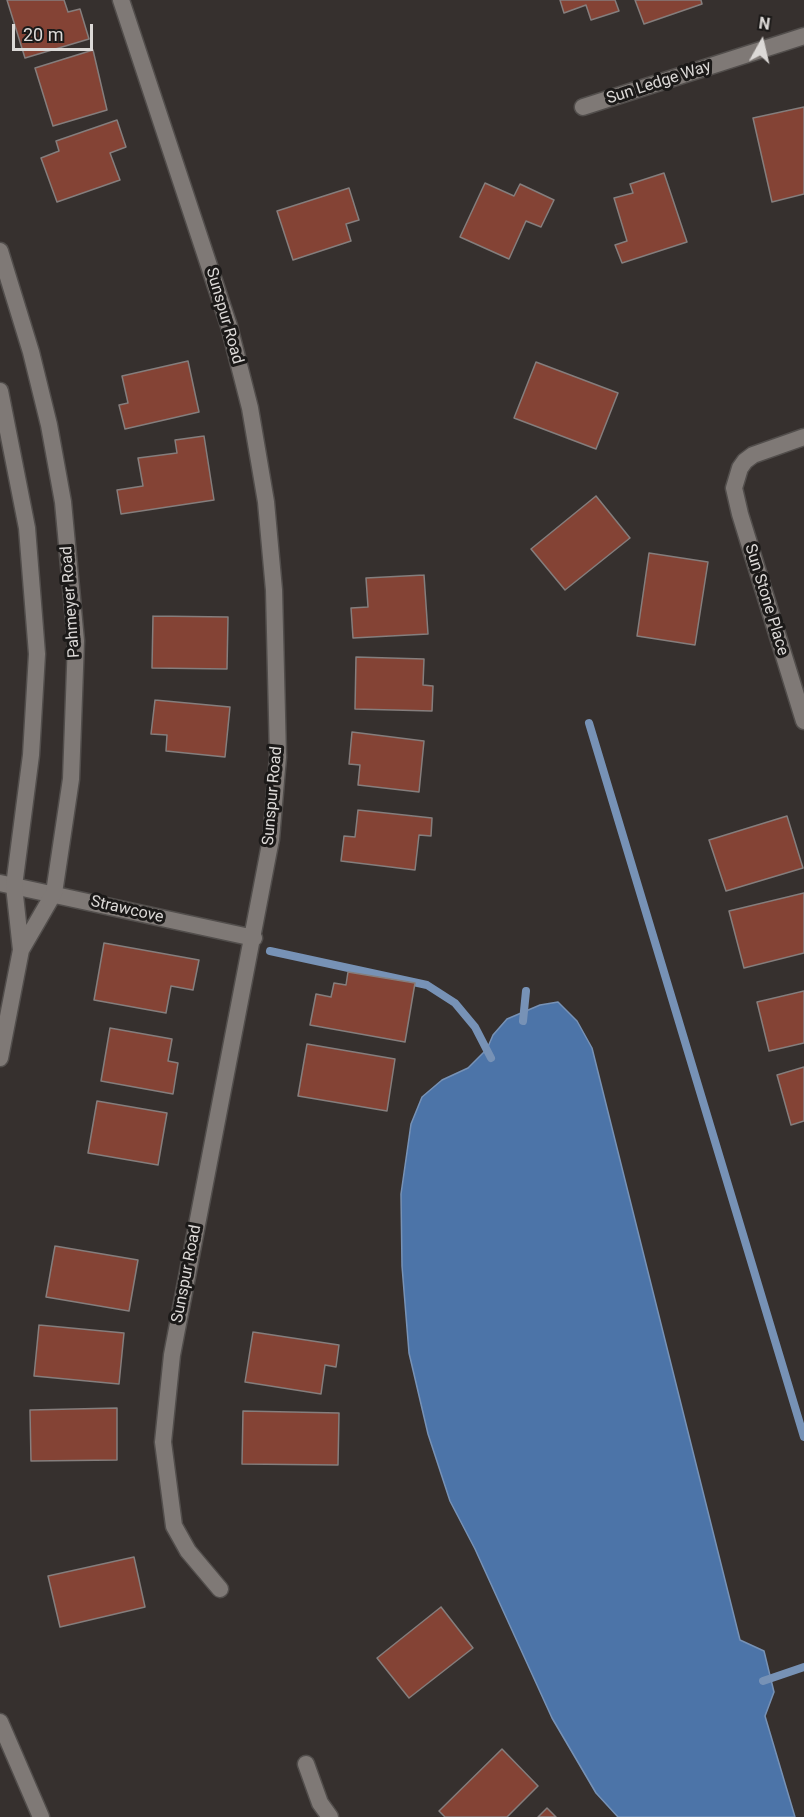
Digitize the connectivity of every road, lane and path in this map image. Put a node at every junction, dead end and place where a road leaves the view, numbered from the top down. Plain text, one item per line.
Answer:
1 (122, 0) edge
2 (804, 36) edge
3 (583, 107) dead end
4 (0, 253) edge
5 (0, 391) edge
6 (804, 438) edge
7 (804, 721) edge
8 (7, 884) edge
9 (54, 893) junction
10 (254, 938) junction
11 (21, 950) junction
12 (0, 1058) edge
13 (220, 1589) dead end
14 (0, 1722) edge
15 (306, 1764) dead end
16 (37, 1816) edge
17 (330, 1817) edge

1 - 10 street, Sunspur Road
2 - 3 street, Sun Ledge Way
4 - 9 street, Pahmeyer Road
5 - 8 street, Pahmeyer Road
6 - 7 street, Sun Stone Place
8 - 9 street, Strawcove
8 - 11 street, Pahmeyer Road
9 - 10 street, Strawcove
9 - 11 street, Pahmeyer Road
10 - 13 street, Sunspur Road
11 - 12 street, Pahmeyer Road
14 - 16 street
15 - 17 street

